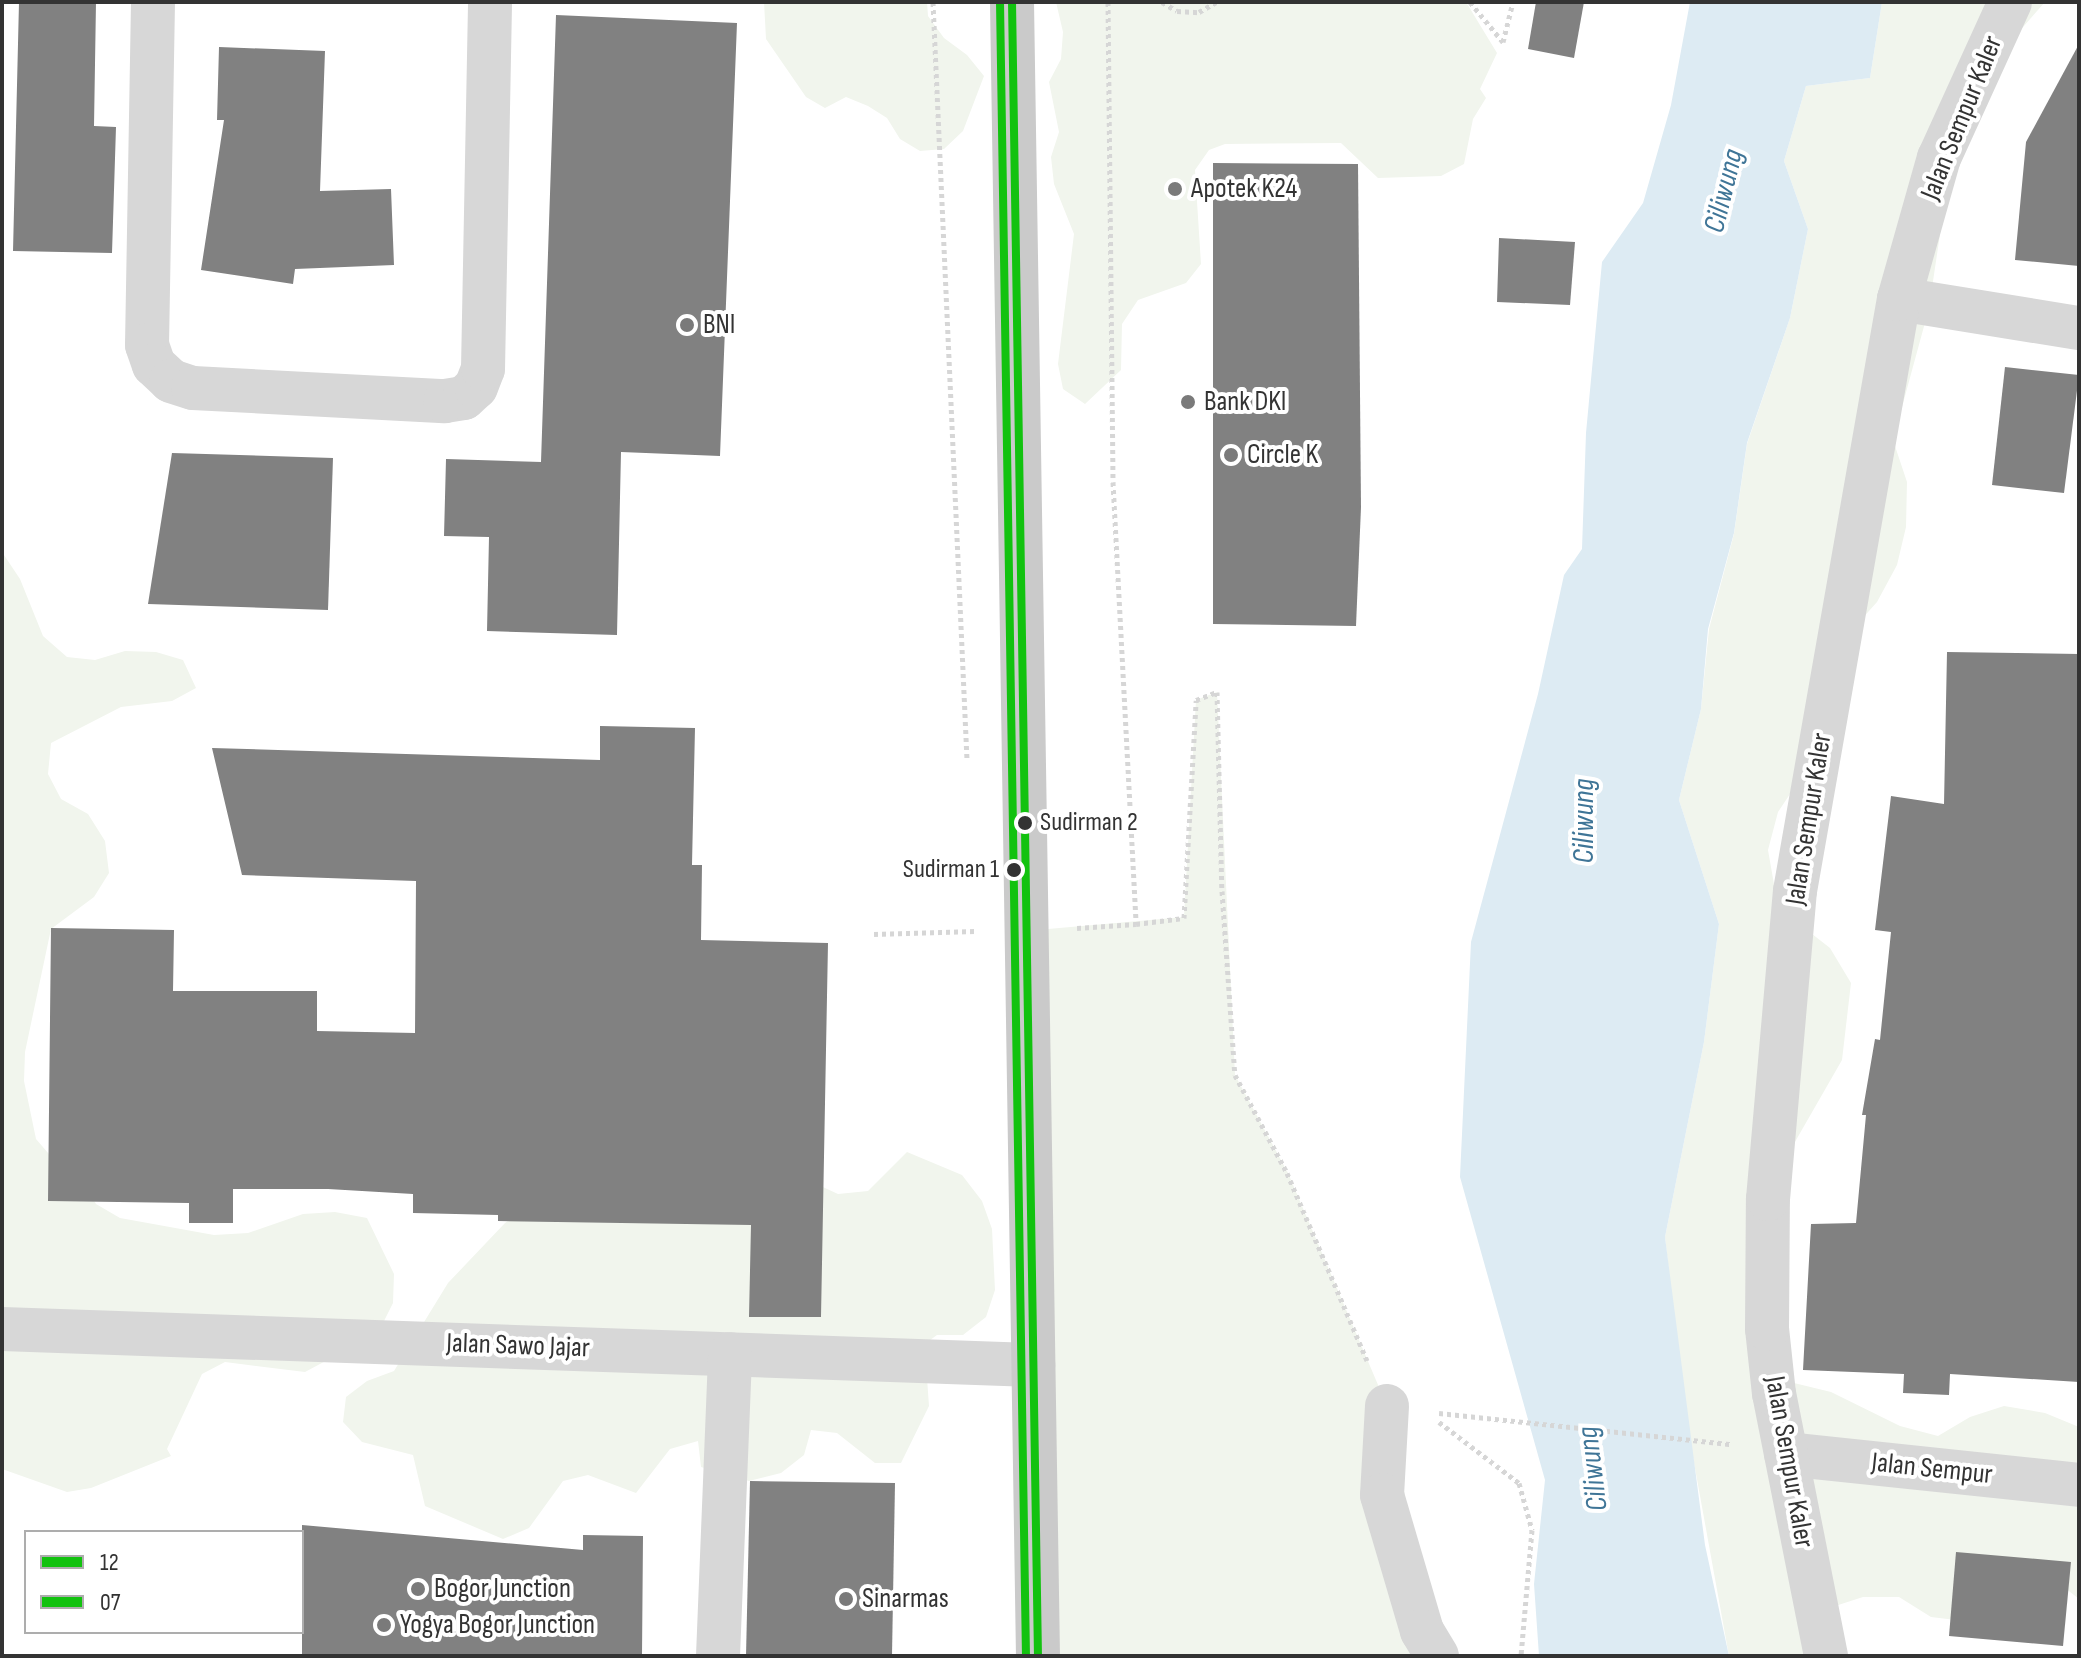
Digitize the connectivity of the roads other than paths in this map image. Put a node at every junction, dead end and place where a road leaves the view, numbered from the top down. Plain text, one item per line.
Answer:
1 (153, 2) edge
2 (490, 2) edge
3 (1012, 2) edge
4 (2010, 2) edge
5 (1899, 299) junction
6 (2079, 328) edge
7 (2, 1329) edge
8 (730, 1354) junction
9 (1033, 1365) junction
10 (1406, 1409) road end
11 (1766, 1450) junction
12 (2079, 1485) edge
13 (718, 1656) edge
14 (1038, 1656) edge
15 (1437, 1656) edge
16 (1826, 1656) edge

1 - 2 street
3 - 9 main road
4 - 5 street, Jalan Sempur Kaler
5 - 6 street
5 - 11 street, Jalan Sempur Kaler
7 - 8 street, Jalan Sawo Jajar
8 - 9 street, Jalan Sawo Jajar
8 - 13 street
9 - 14 main road
10 - 15 street
11 - 12 street, Jalan Sempur
11 - 16 street, Jalan Sempur Kaler

